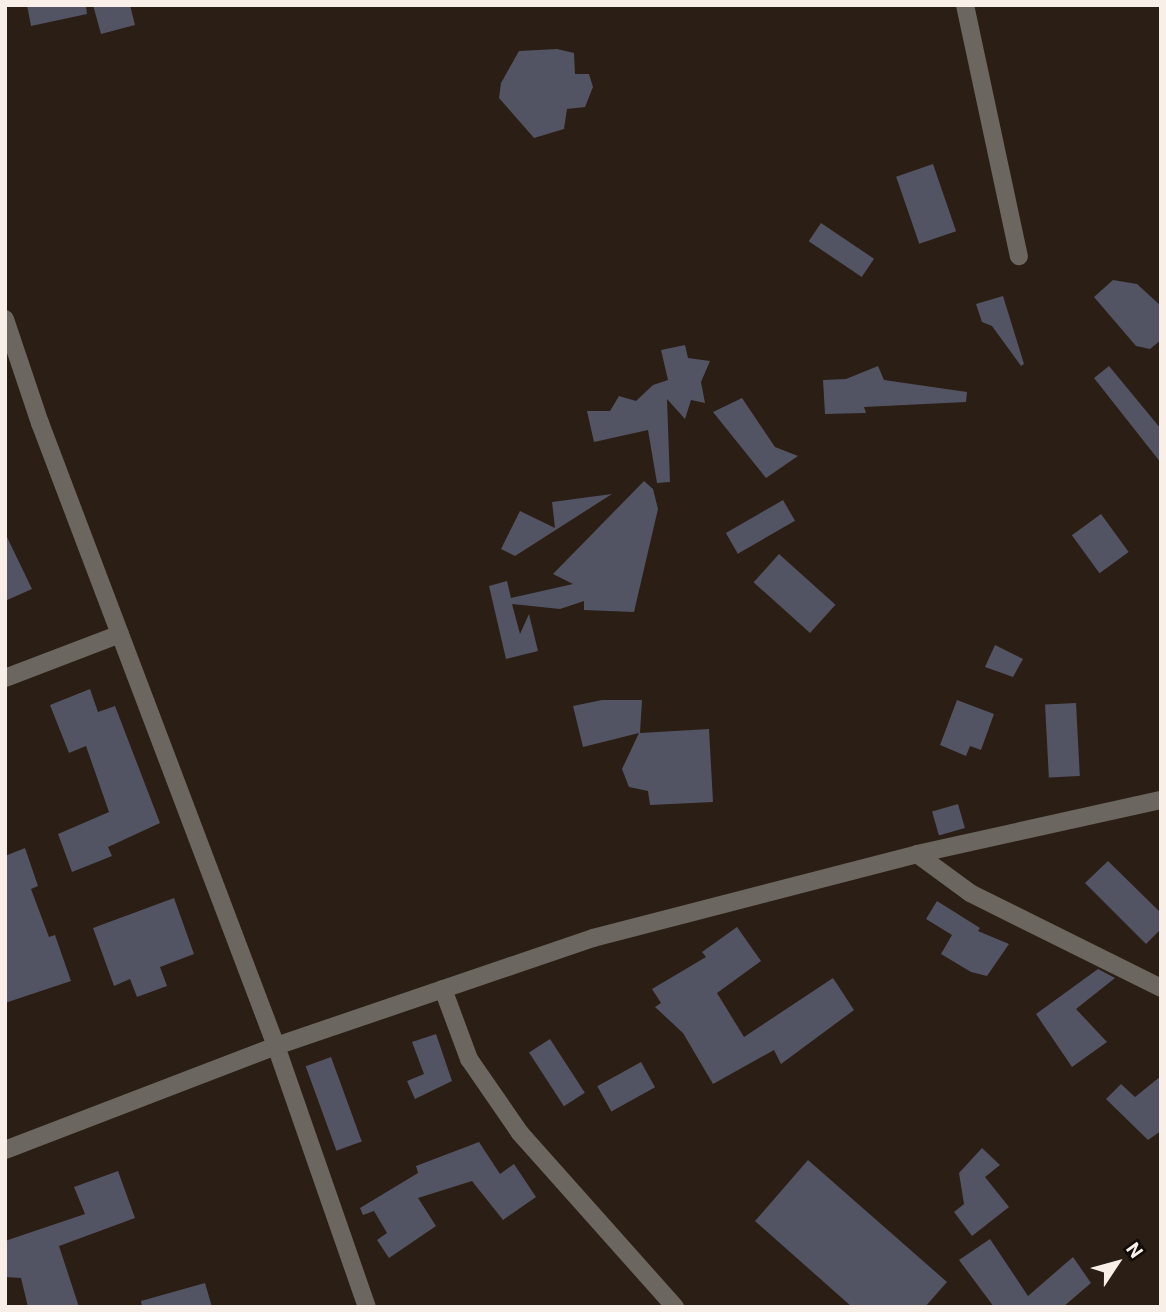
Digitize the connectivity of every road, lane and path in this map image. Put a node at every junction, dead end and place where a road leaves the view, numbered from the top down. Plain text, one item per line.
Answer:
1 (965, 5) edge
2 (1020, 256) dead end
3 (5, 319) edge
4 (120, 634) junction
5 (5, 678) edge
6 (1161, 800) edge
7 (917, 854) junction
8 (1161, 988) edge
9 (443, 989) junction
10 (276, 1045) junction
11 (5, 1150) edge
12 (367, 1307) edge
13 (675, 1307) edge

1 - 2 street
3 - 4 street
4 - 5 street
4 - 10 street
6 - 7 street
7 - 8 street
7 - 9 street
9 - 10 street
9 - 13 street
10 - 11 street
10 - 12 street

